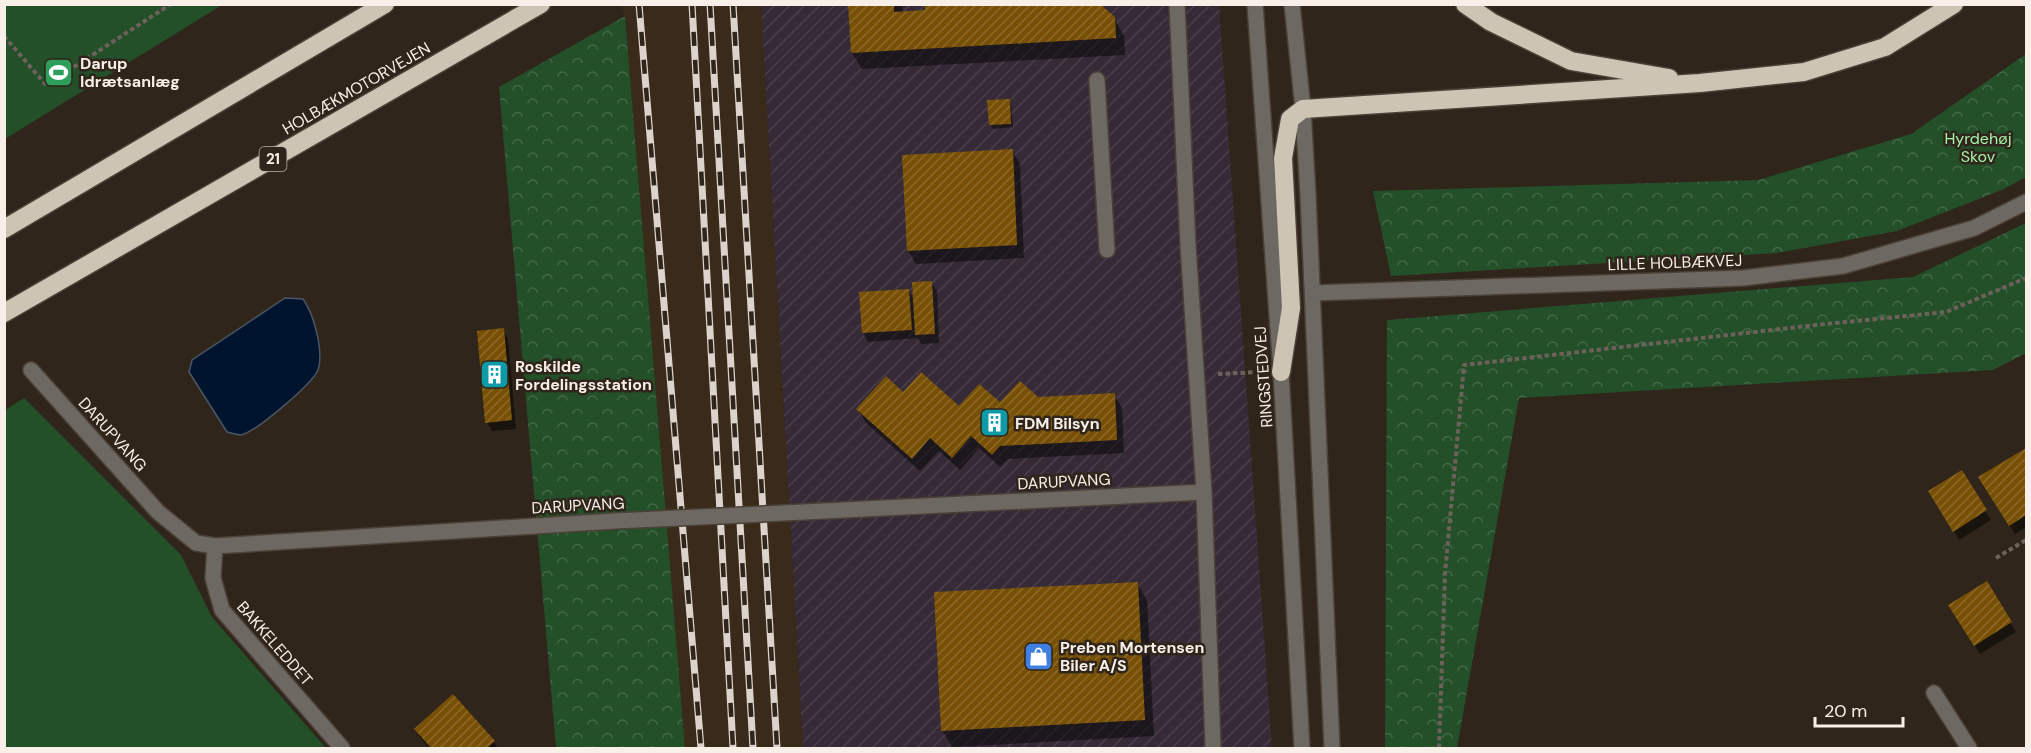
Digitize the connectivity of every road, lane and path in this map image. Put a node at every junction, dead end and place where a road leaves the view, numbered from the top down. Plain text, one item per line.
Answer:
1 (171, 4) edge
2 (385, 4) edge
3 (541, 4) edge
4 (1177, 4) edge
5 (1256, 4) edge
6 (1292, 4) edge
7 (1465, 4) edge
8 (1954, 4) edge
9 (4, 36) edge
10 (1097, 80) dead end
11 (1700, 83) junction
12 (1303, 109) junction
13 (2026, 202) edge
14 (4, 229) edge
15 (1107, 250) dead end
16 (2026, 278) edge
17 (1313, 293) junction
18 (4, 313) edge
19 (31, 369) dead end
20 (1281, 372) junction
21 (1204, 492) junction
22 (2026, 540) edge
23 (215, 546) junction
24 (1996, 558) dead end
25 (1934, 693) dead end
26 (342, 748) edge
27 (1213, 748) edge
28 (1302, 748) edge
29 (1332, 748) edge
30 (1439, 748) edge
31 (1969, 748) edge

1 - 9 path
2 - 14 highway
3 - 18 highway, HOLBÆKMOTORVEJEN / 21
4 - 21 street
5 - 20 street, RINGSTEDVEJ
6 - 12 street
7 - 11 highway
8 - 11 highway
10 - 15 street
11 - 12 highway
12 - 17 street
12 - 20 highway
13 - 17 street, LILLE HOLBÆKVEJ
16 - 30 path
17 - 29 street
19 - 23 street, DARUPVANG
20 - 28 street, RINGSTEDVEJ
21 - 23 street, DARUPVANG, bridge
21 - 27 street
22 - 24 path
23 - 26 street, BAKKELEDDET
25 - 31 street

